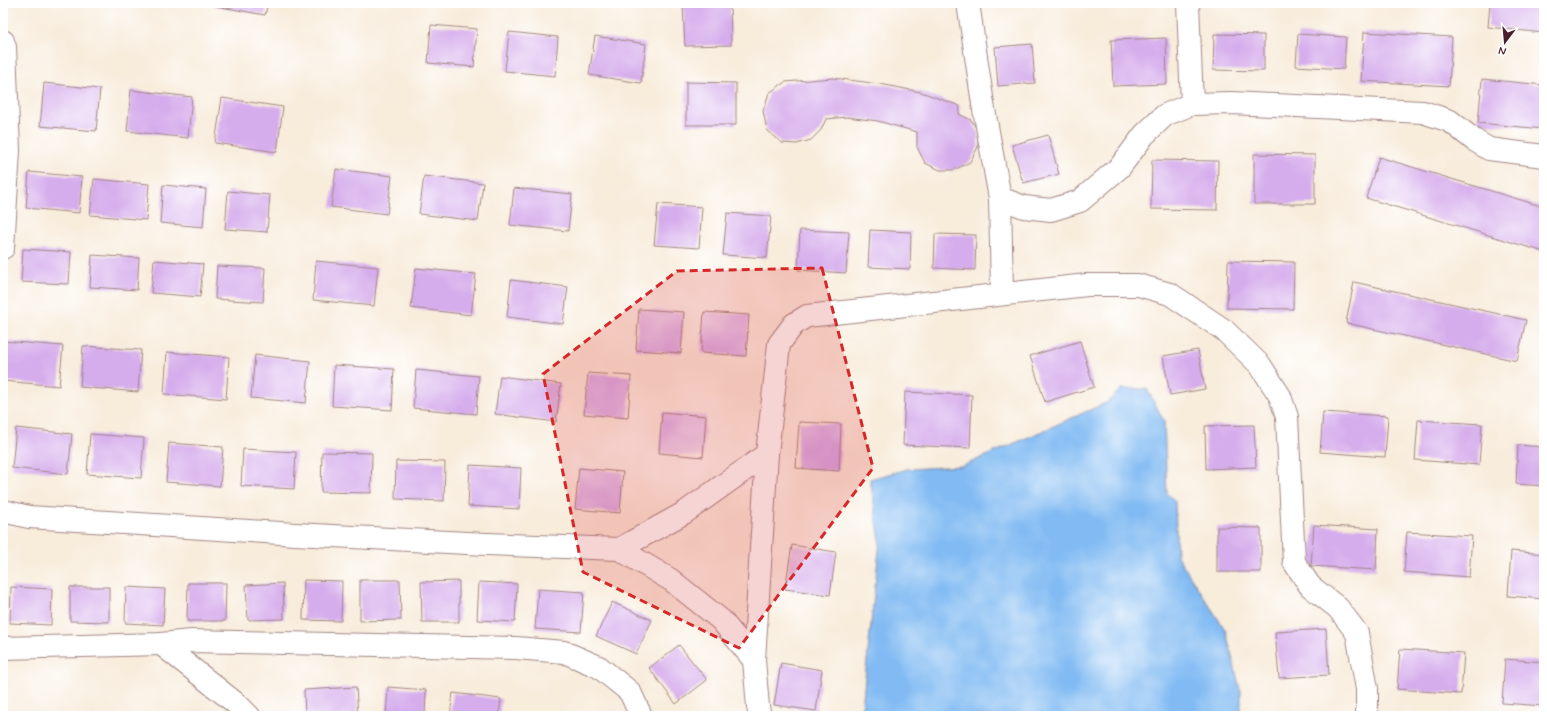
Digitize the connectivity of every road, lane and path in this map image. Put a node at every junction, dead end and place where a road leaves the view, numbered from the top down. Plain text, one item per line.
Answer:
1 (968, 3) edge
2 (1188, 3) edge
3 (4, 44) edge
4 (1192, 104) junction
5 (1544, 156) edge
6 (1000, 198) junction
7 (3, 248) edge
8 (1002, 293) junction
9 (766, 454) junction
10 (3, 512) edge
11 (619, 549) junction
12 (161, 644) junction
13 (3, 648) edge
14 (754, 660) junction
15 (249, 716) edge
16 (641, 716) edge
17 (760, 716) edge
18 (1367, 716) edge

1 - 6 lane
2 - 4 lane
3 - 7 lane
4 - 5 lane
4 - 6 lane
6 - 8 lane
8 - 9 lane
8 - 18 lane
9 - 11 lane
9 - 14 lane
10 - 11 lane
11 - 14 lane
12 - 13 lane
12 - 15 lane
12 - 16 lane
14 - 17 lane

